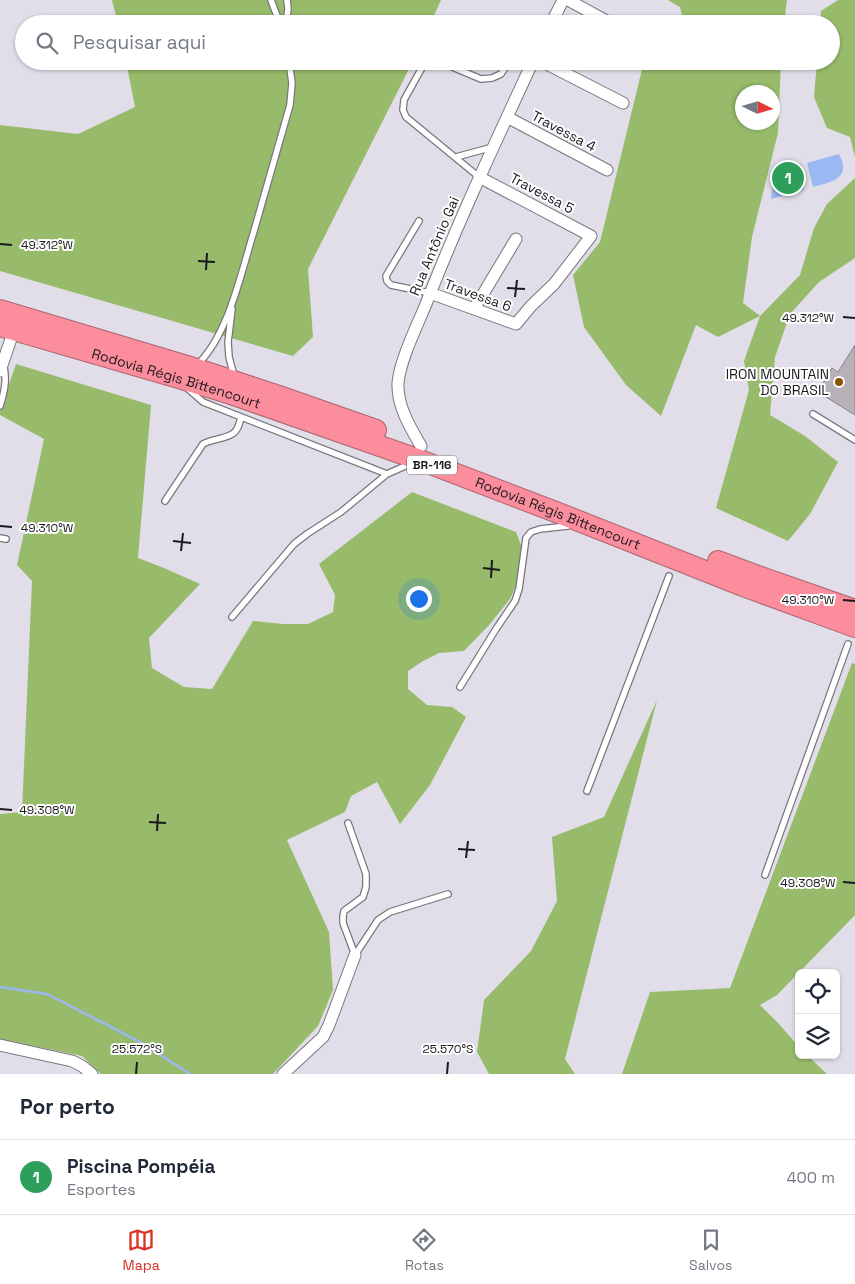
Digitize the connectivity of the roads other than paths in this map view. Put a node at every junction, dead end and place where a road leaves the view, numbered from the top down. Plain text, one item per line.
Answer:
1 (271, 0) edge
2 (287, 0) edge
3 (563, 0) edge
4 (568, 0) edge
5 (277, 15) edge
6 (287, 15) edge
7 (556, 15) edge
8 (596, 15) edge
9 (290, 70) edge
10 (421, 70) edge
11 (460, 70) edge
12 (503, 70) edge
13 (529, 70) edge
14 (559, 70) edge
15 (623, 103) dead end
16 (507, 117) junction
17 (493, 147) junction
18 (456, 157) junction
19 (607, 170) dead end
20 (479, 177) junction
21 (419, 221) dead end
22 (516, 239) dead end
23 (430, 293) junction
24 (233, 302) junction
25 (474, 309) junction
26 (0, 310) edge
27 (516, 324) joint
28 (7, 328) edge
29 (1, 367) edge
30 (194, 368) junction
31 (175, 377) junction
32 (236, 381) junction
33 (0, 406) edge
34 (814, 414) dead end
35 (241, 417) junction
36 (855, 440) edge
37 (420, 453) junction
38 (386, 474) junction
39 (165, 501) dead end
40 (568, 526) dead end
41 (669, 576) dead end
42 (855, 610) edge
43 (232, 617) dead end
44 (852, 636) edge
45 (460, 687) dead end
46 (587, 791) dead end
47 (348, 823) dead end
48 (765, 875) dead end
49 (448, 894) dead end
50 (355, 955) junction
51 (0, 1045) edge
52 (92, 1074) edge
53 (283, 1074) edge

1 - 5 lane
2 - 6 lane
3 - 7 street
4 - 8 street
9 - 24 lane
10 - 18 lane
11 - 12 lane
13 - 16 street, Rua Antônio Gai
14 - 15 street
16 - 17 street, Rua Antônio Gai
16 - 19 street, Travessa 4
17 - 18 lane
17 - 20 street, Rua Antônio Gai
18 - 20 lane
20 - 23 street, Rua Antônio Gai
20 - 27 street, Travessa 5
21 - 23 lane
22 - 25 street
23 - 25 street, Travessa 6
23 - 37 street, Rua Antônio Gai
24 - 30 lane
24 - 32 lane
25 - 27 street, Travessa 6
26 - 30 highway, Rodovia Régis Bittencourt / BR-116
28 - 29 street
28 - 31 highway, Rodovia Régis Bittencourt / BR-116
29 - 33 lane
30 - 32 highway, Rodovia Régis Bittencourt / BR-116
31 - 35 lane
31 - 37 highway, Rodovia Régis Bittencourt / BR-116
32 - 37 highway, Rodovia Régis Bittencourt / BR-116
34 - 36 lane
35 - 38 lane
35 - 39 lane
37 - 38 lane
37 - 42 highway, Rodovia Régis Bittencourt / BR-116
37 - 44 highway, Rodovia Régis Bittencourt / BR-116
38 - 43 lane
40 - 45 lane
41 - 46 lane
44 - 48 lane
47 - 50 lane
49 - 50 lane
50 - 53 street
51 - 52 street

